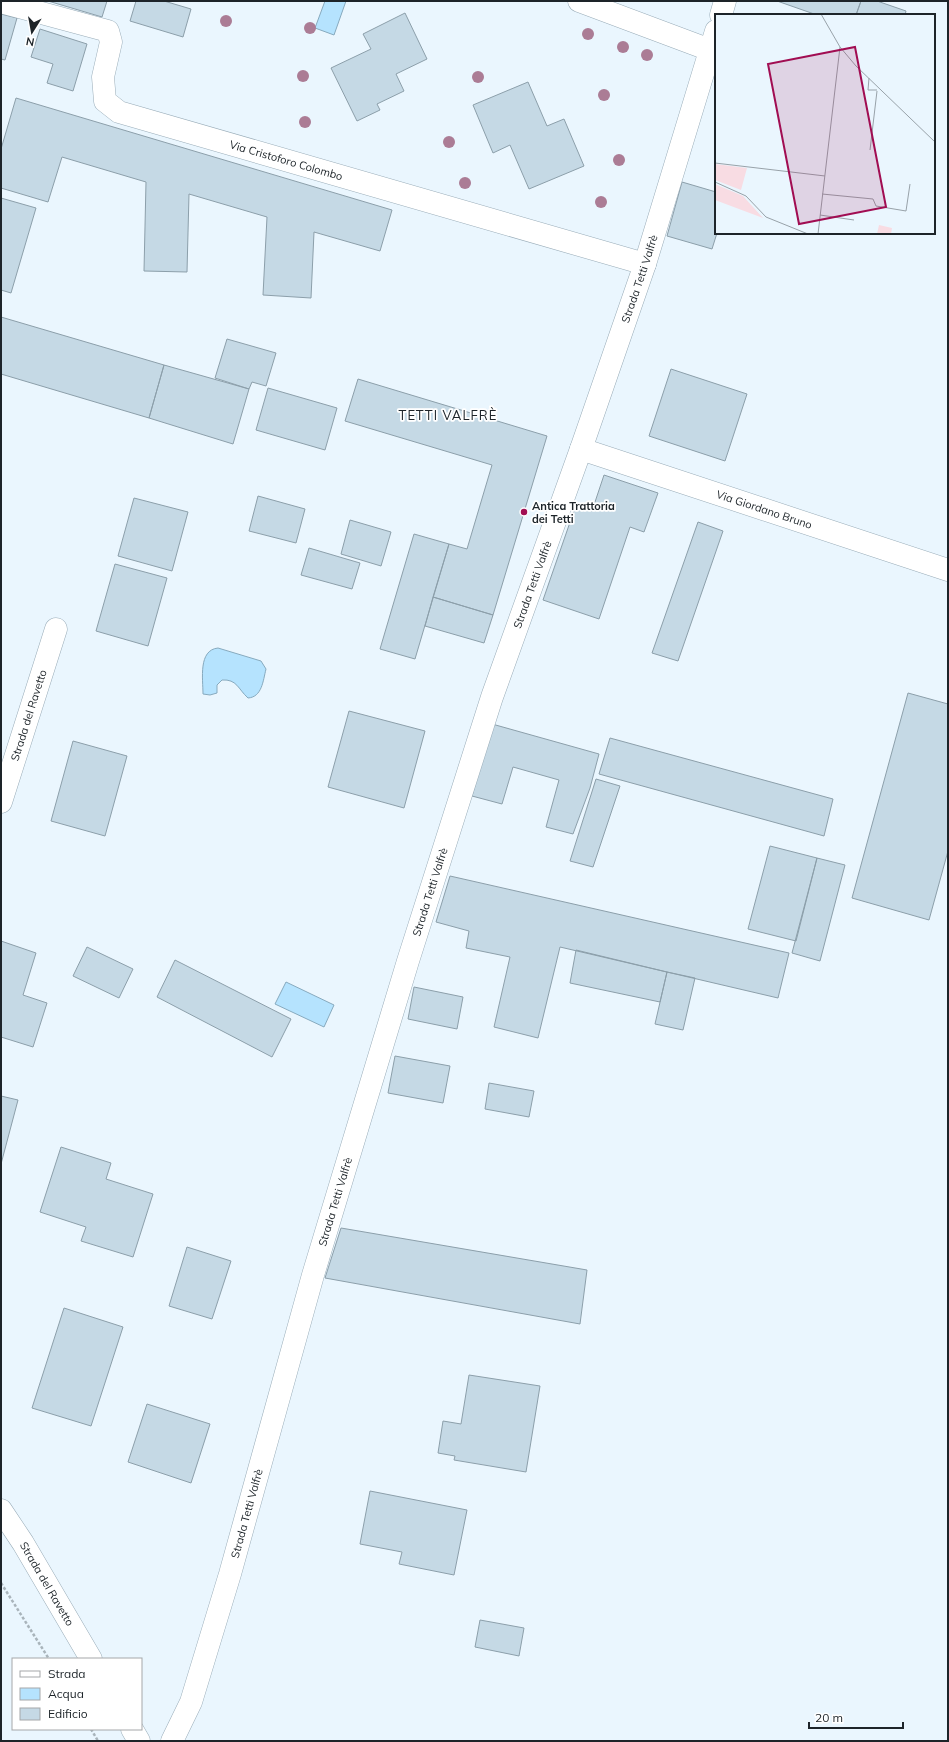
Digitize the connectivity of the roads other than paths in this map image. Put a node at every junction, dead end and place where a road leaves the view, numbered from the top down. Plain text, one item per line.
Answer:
1 (579, 1) edge
2 (725, 1) edge
3 (1, 2) edge
4 (721, 14) edge
5 (713, 40) edge
6 (645, 264) junction
7 (581, 449) junction
8 (948, 570) edge
9 (56, 629) dead end
10 (1, 802) edge
11 (1, 1510) edge
12 (90, 1658) edge
13 (133, 1730) edge
14 (139, 1741) edge
15 (172, 1741) edge

1 - 5 street, Strada Tetti Valfrè
2 - 4 street
3 - 6 street, Via Cristoforo Colombo
5 - 6 street, Strada Tetti Valfrè
6 - 7 street, Strada Tetti Valfrè
7 - 8 street, Via Giordano Bruno
7 - 15 street, Strada Tetti Valfrè
9 - 10 street, Strada del Ravetto
11 - 12 street, Strada del Ravetto
13 - 14 street

